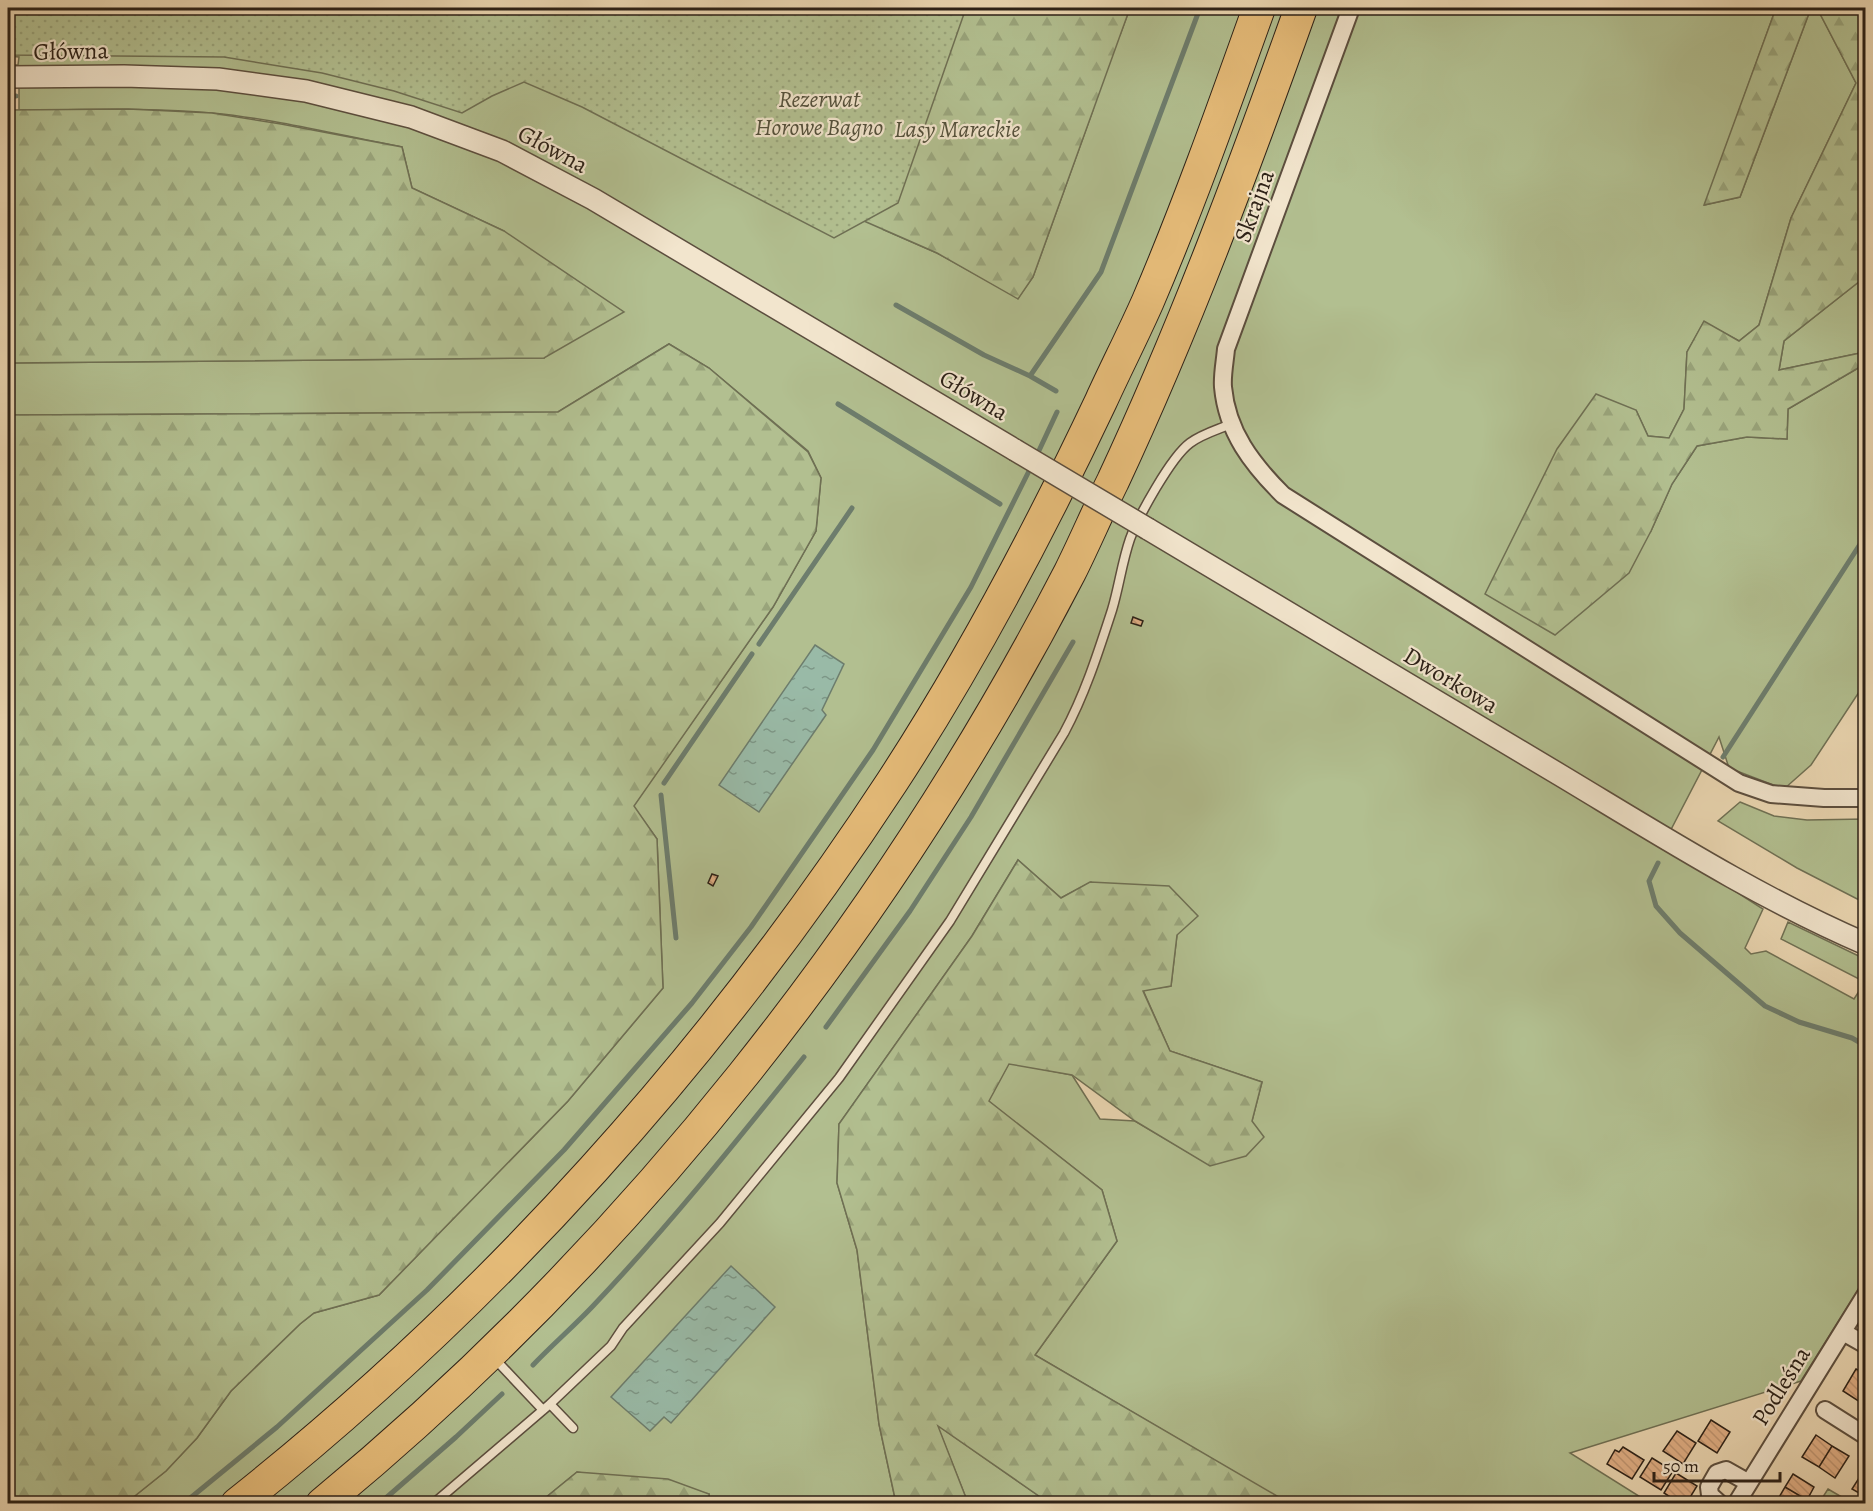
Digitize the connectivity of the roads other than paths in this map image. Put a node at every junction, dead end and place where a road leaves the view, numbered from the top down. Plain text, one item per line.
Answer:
1 (1259, 8) edge
2 (1301, 8) edge
3 (1351, 8) edge
4 (8, 77) edge
5 (1231, 424) junction
6 (1015, 450) joint
7 (1866, 798) edge
8 (1866, 944) edge
9 (1866, 1294) edge
10 (1843, 1332) junction
11 (1866, 1345) edge
12 (490, 1353) junction
13 (550, 1404) junction
14 (543, 1410) junction
15 (1825, 1410) dead end
16 (573, 1428) dead end
17 (1866, 1436) edge
18 (1749, 1482) junction
19 (237, 1503) edge
20 (322, 1503) edge
21 (433, 1503) edge
22 (1720, 1503) edge
23 (1736, 1503) edge

1 - 19 highway
2 - 12 highway
3 - 5 street, Skrajna
4 - 6 street, Główna
5 - 7 street
5 - 13 lane
6 - 8 street, Dworkowa, bridge
9 - 10 street, Podleśna
10 - 11 street
10 - 18 street, Podleśna
12 - 14 lane
12 - 20 highway
13 - 14 lane
13 - 16 lane
14 - 21 lane
15 - 17 street, Podleśna
18 - 22 street
18 - 23 street, Podleśna

